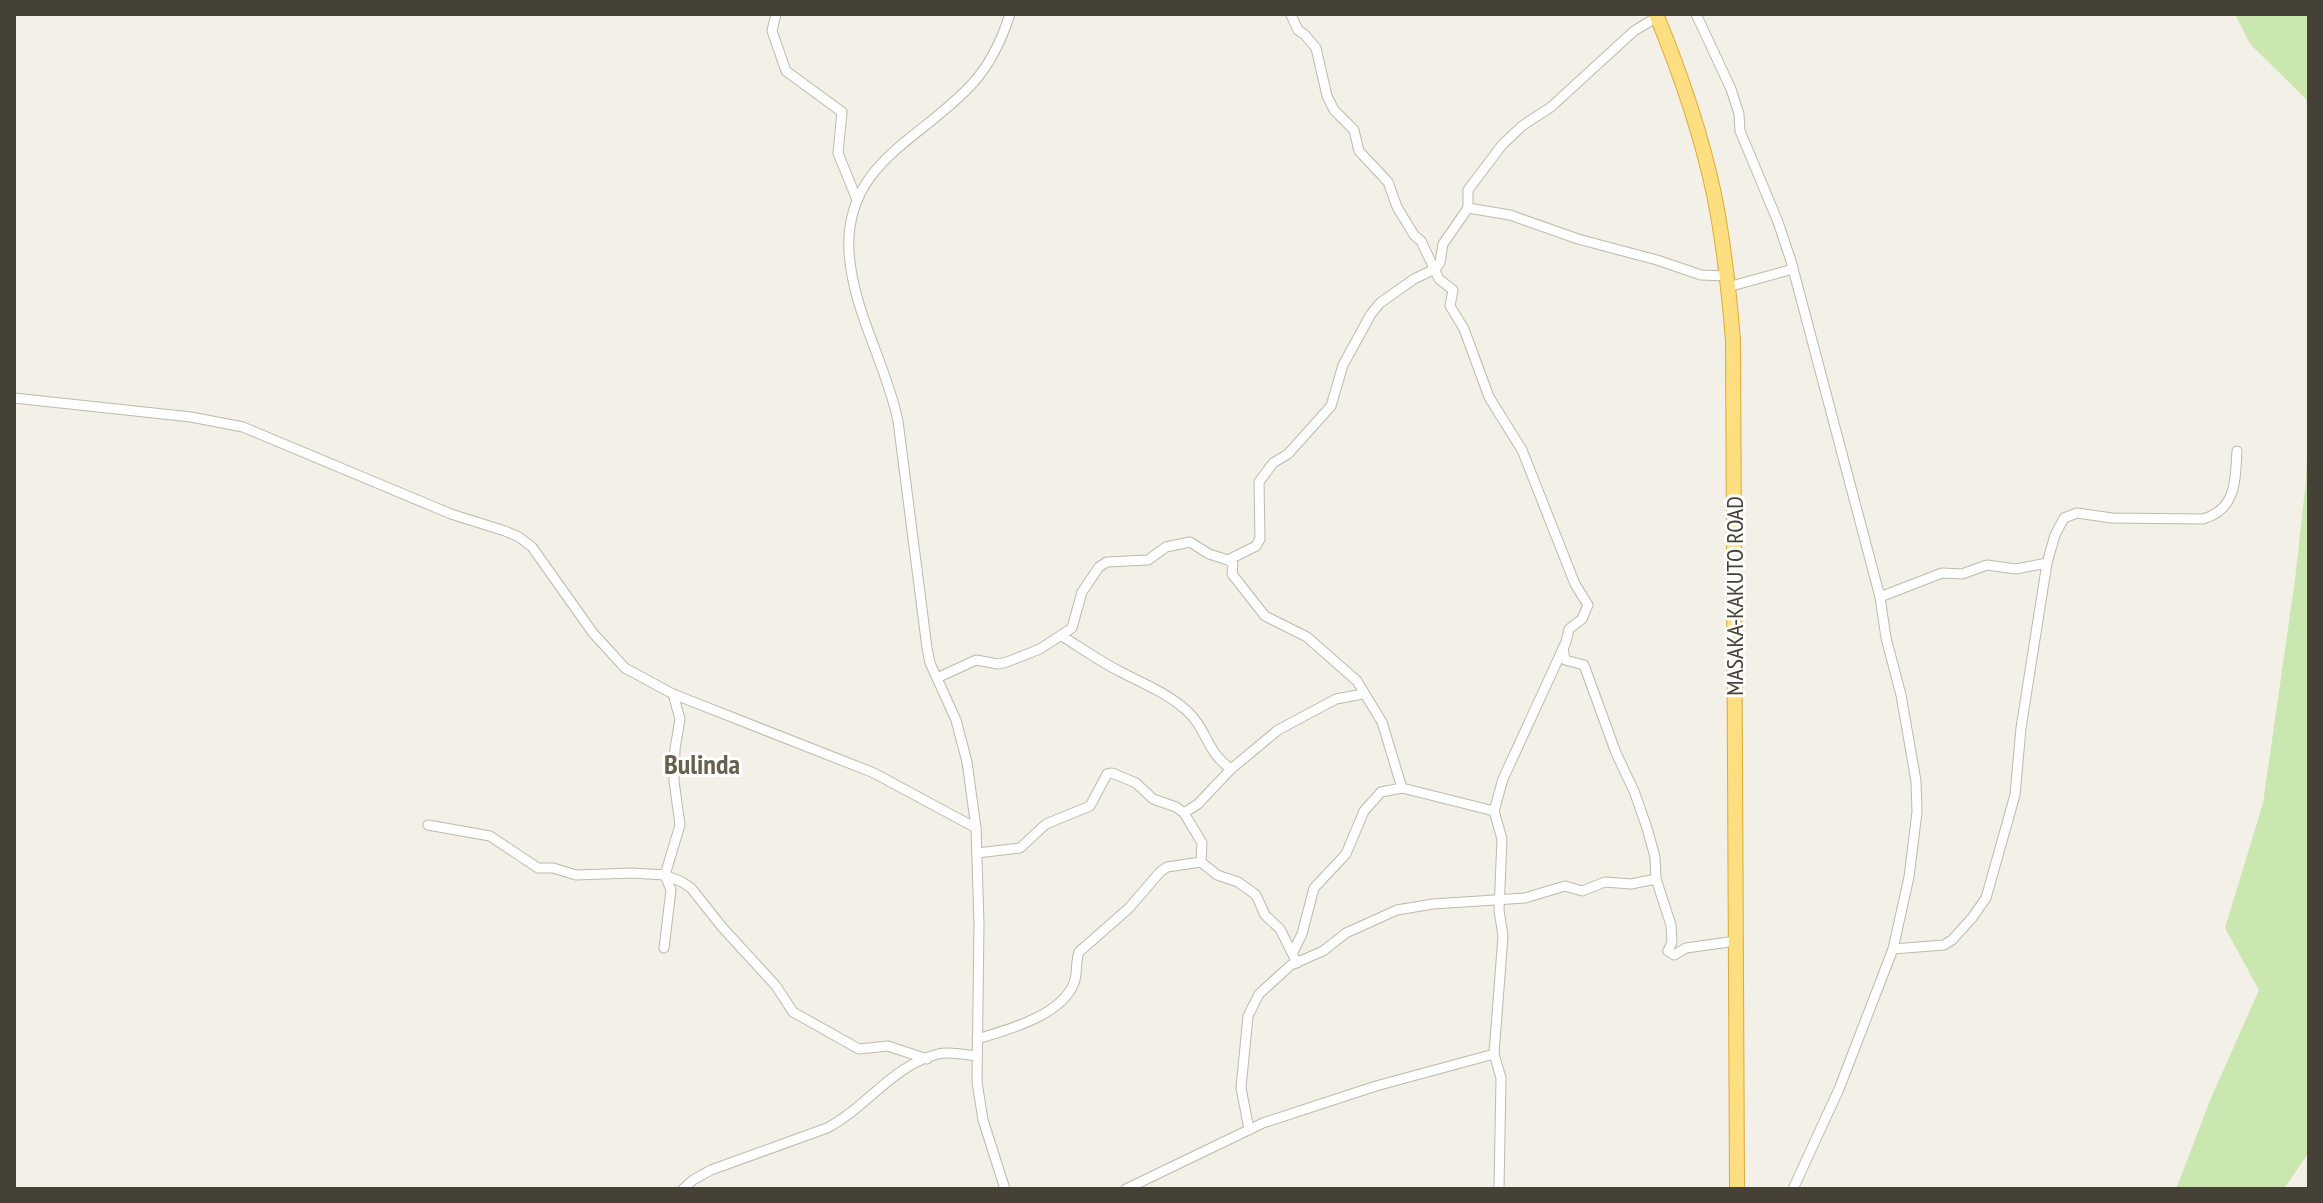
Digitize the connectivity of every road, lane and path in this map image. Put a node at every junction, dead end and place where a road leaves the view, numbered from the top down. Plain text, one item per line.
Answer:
1 (776, 14) edge
2 (1010, 14) edge
3 (1696, 14) edge
4 (1291, 15) edge
5 (1656, 16) edge
6 (857, 200) junction
7 (1468, 208) junction
8 (1435, 269) junction
9 (1793, 269) junction
10 (1728, 281) junction
11 (14, 398) edge
12 (2237, 451) dead end
13 (1228, 560) junction
14 (2047, 563) junction
15 (1880, 597) junction
16 (1062, 636) junction
17 (1563, 648) junction
18 (937, 678) junction
19 (673, 694) junction
20 (1363, 694) junction
21 (1231, 769) junction
22 (1402, 788) junction
23 (1494, 811) junction
24 (1184, 813) junction
25 (428, 825) dead end
26 (976, 828) junction
27 (977, 853) junction
28 (1201, 862) junction
29 (665, 875) junction
30 (1656, 879) junction
31 (1500, 899) junction
32 (1736, 941) junction
33 (664, 948) dead end
34 (1893, 949) junction
35 (1295, 958) junction
36 (977, 1039) junction
37 (1494, 1054) junction
38 (977, 1056) junction
39 (927, 1059) junction
40 (1249, 1129) junction
41 (683, 1189) edge
42 (1005, 1189) edge
43 (1126, 1189) edge
44 (1499, 1189) edge
45 (1737, 1189) edge
46 (1793, 1189) edge

1 - 6 street
2 - 6 street
3 - 9 street
4 - 8 street
5 - 7 street
5 - 10 highway, MASAKA-KAKUTO ROAD
6 - 18 street
7 - 8 street
7 - 10 street
8 - 13 street
8 - 17 street
9 - 10 street
9 - 15 street
10 - 32 highway, MASAKA-KAKUTO ROAD
11 - 19 street
12 - 14 street
13 - 16 street
13 - 20 street
14 - 15 street
14 - 34 street
15 - 34 street
16 - 18 street
16 - 21 street
17 - 23 street
17 - 30 street
18 - 26 street
19 - 26 street
19 - 29 street
20 - 21 street
20 - 22 street
21 - 24 street
22 - 23 street
22 - 35 street
23 - 31 street
24 - 27 street
24 - 28 street
25 - 29 street
26 - 27 street
27 - 36 street
28 - 35 street
28 - 36 street
29 - 33 street
29 - 39 street
30 - 31 street
30 - 32 street
31 - 35 street
31 - 37 street
32 - 45 highway, MASAKA-KAKUTO ROAD
34 - 46 street
35 - 40 street
36 - 38 street
37 - 40 street
37 - 44 street
38 - 39 street
38 - 42 street
39 - 41 street
40 - 43 street

